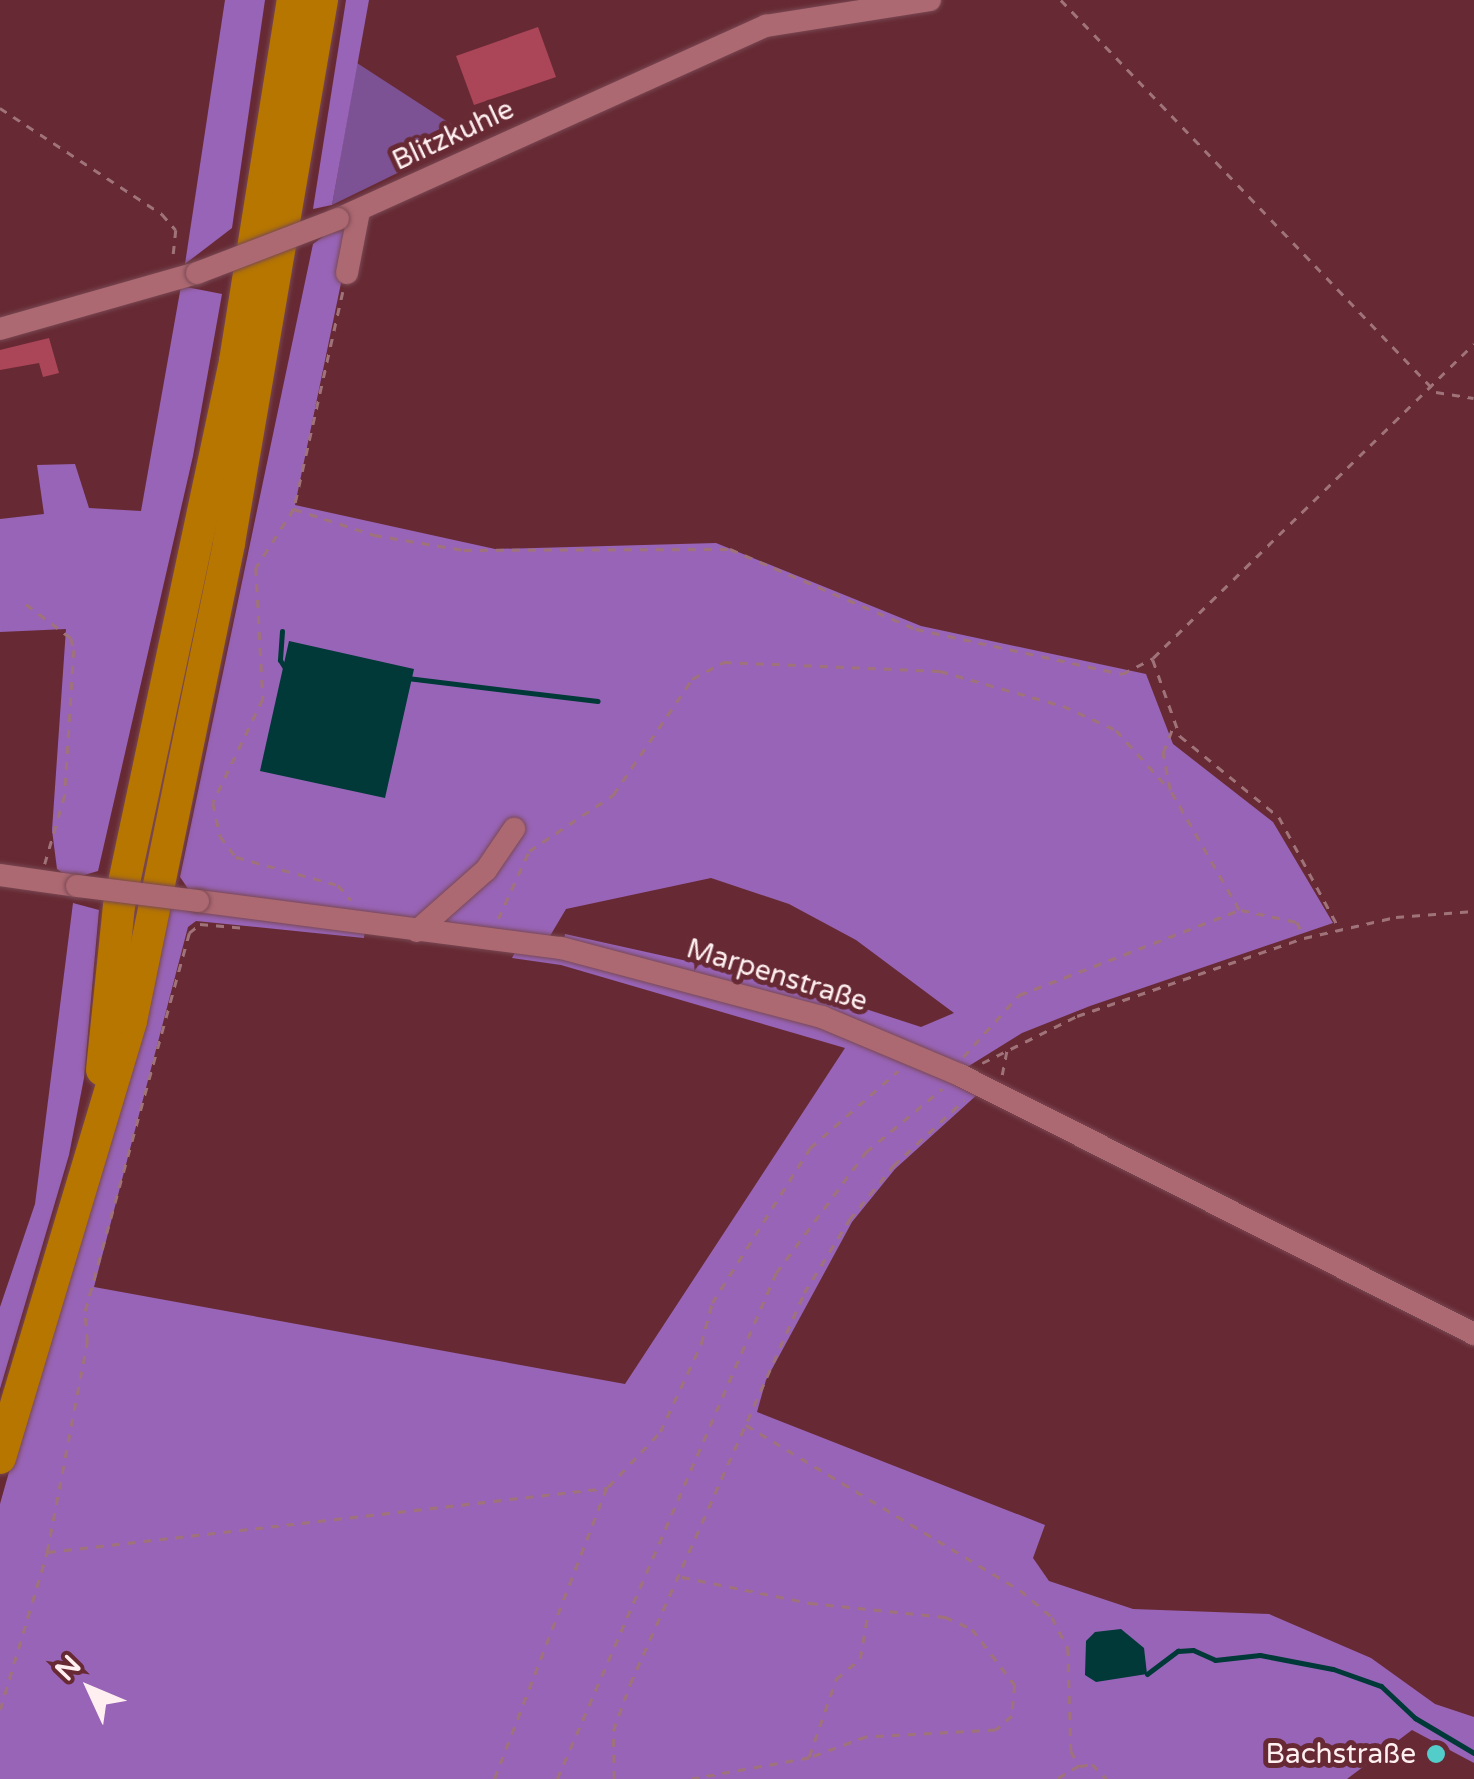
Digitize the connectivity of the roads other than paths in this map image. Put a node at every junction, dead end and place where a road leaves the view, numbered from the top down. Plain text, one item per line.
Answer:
1 (293, 0) edge
2 (322, 0) edge
3 (930, 0) edge
4 (349, 215) junction
5 (347, 273) road end
6 (0, 330) edge
7 (514, 829) dead end
8 (0, 875) edge
9 (417, 930) junction
10 (86, 1163) junction
11 (1474, 1334) edge
12 (0, 1458) edge

1 - 10 highway
2 - 10 highway
3 - 4 street, Blitzkuhle
4 - 5 street
4 - 6 street, Blitzkuhle, bridge
7 - 9 street
8 - 9 street, Marpenstraße, bridge
9 - 11 street, Marpenstraße
10 - 12 highway

